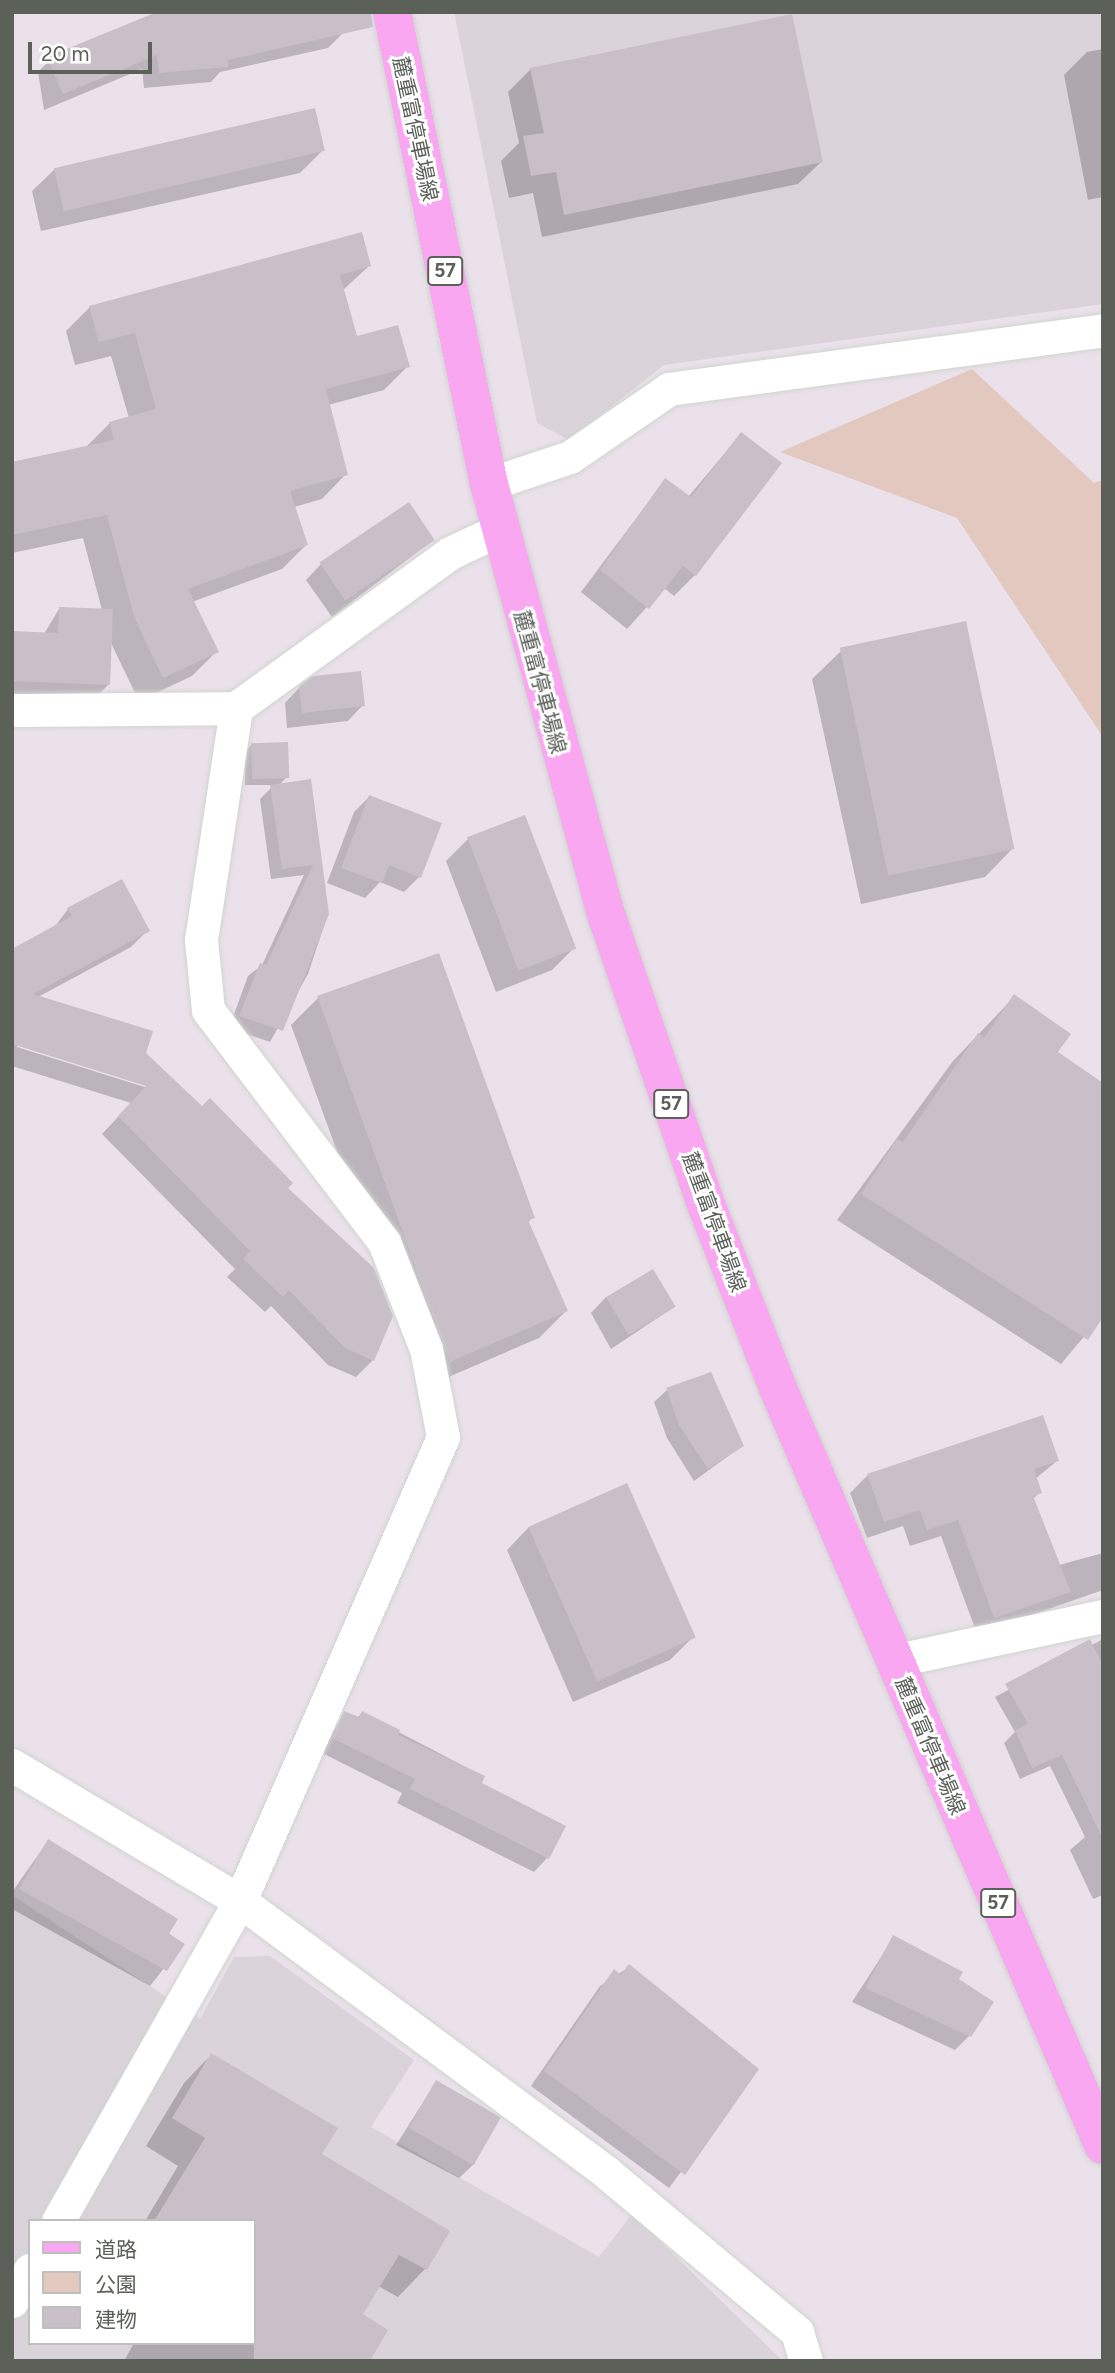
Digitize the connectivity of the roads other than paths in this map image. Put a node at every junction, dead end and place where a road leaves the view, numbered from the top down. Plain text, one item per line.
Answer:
1 (392, 12) edge
2 (1103, 330) edge
3 (489, 484) junction
4 (500, 529) junction
5 (236, 708) junction
6 (12, 710) edge
7 (1103, 1616) edge
8 (893, 1661) junction
9 (12, 1765) edge
10 (240, 1901) junction
11 (1103, 2145) edge
12 (59, 2219) edge
13 (28, 2273) edge
14 (12, 2301) edge
15 (806, 2361) edge

1 - 3 main road, 麓重富停車場線 / 57
2 - 3 street
3 - 4 main road, 麓重富停車場線 / 57
4 - 5 street
4 - 8 main road, 麓重富停車場線 / 57
5 - 6 street
5 - 10 street
7 - 8 street
8 - 11 main road, 麓重富停車場線 / 57
9 - 10 street
10 - 12 street
10 - 15 street
13 - 14 street

